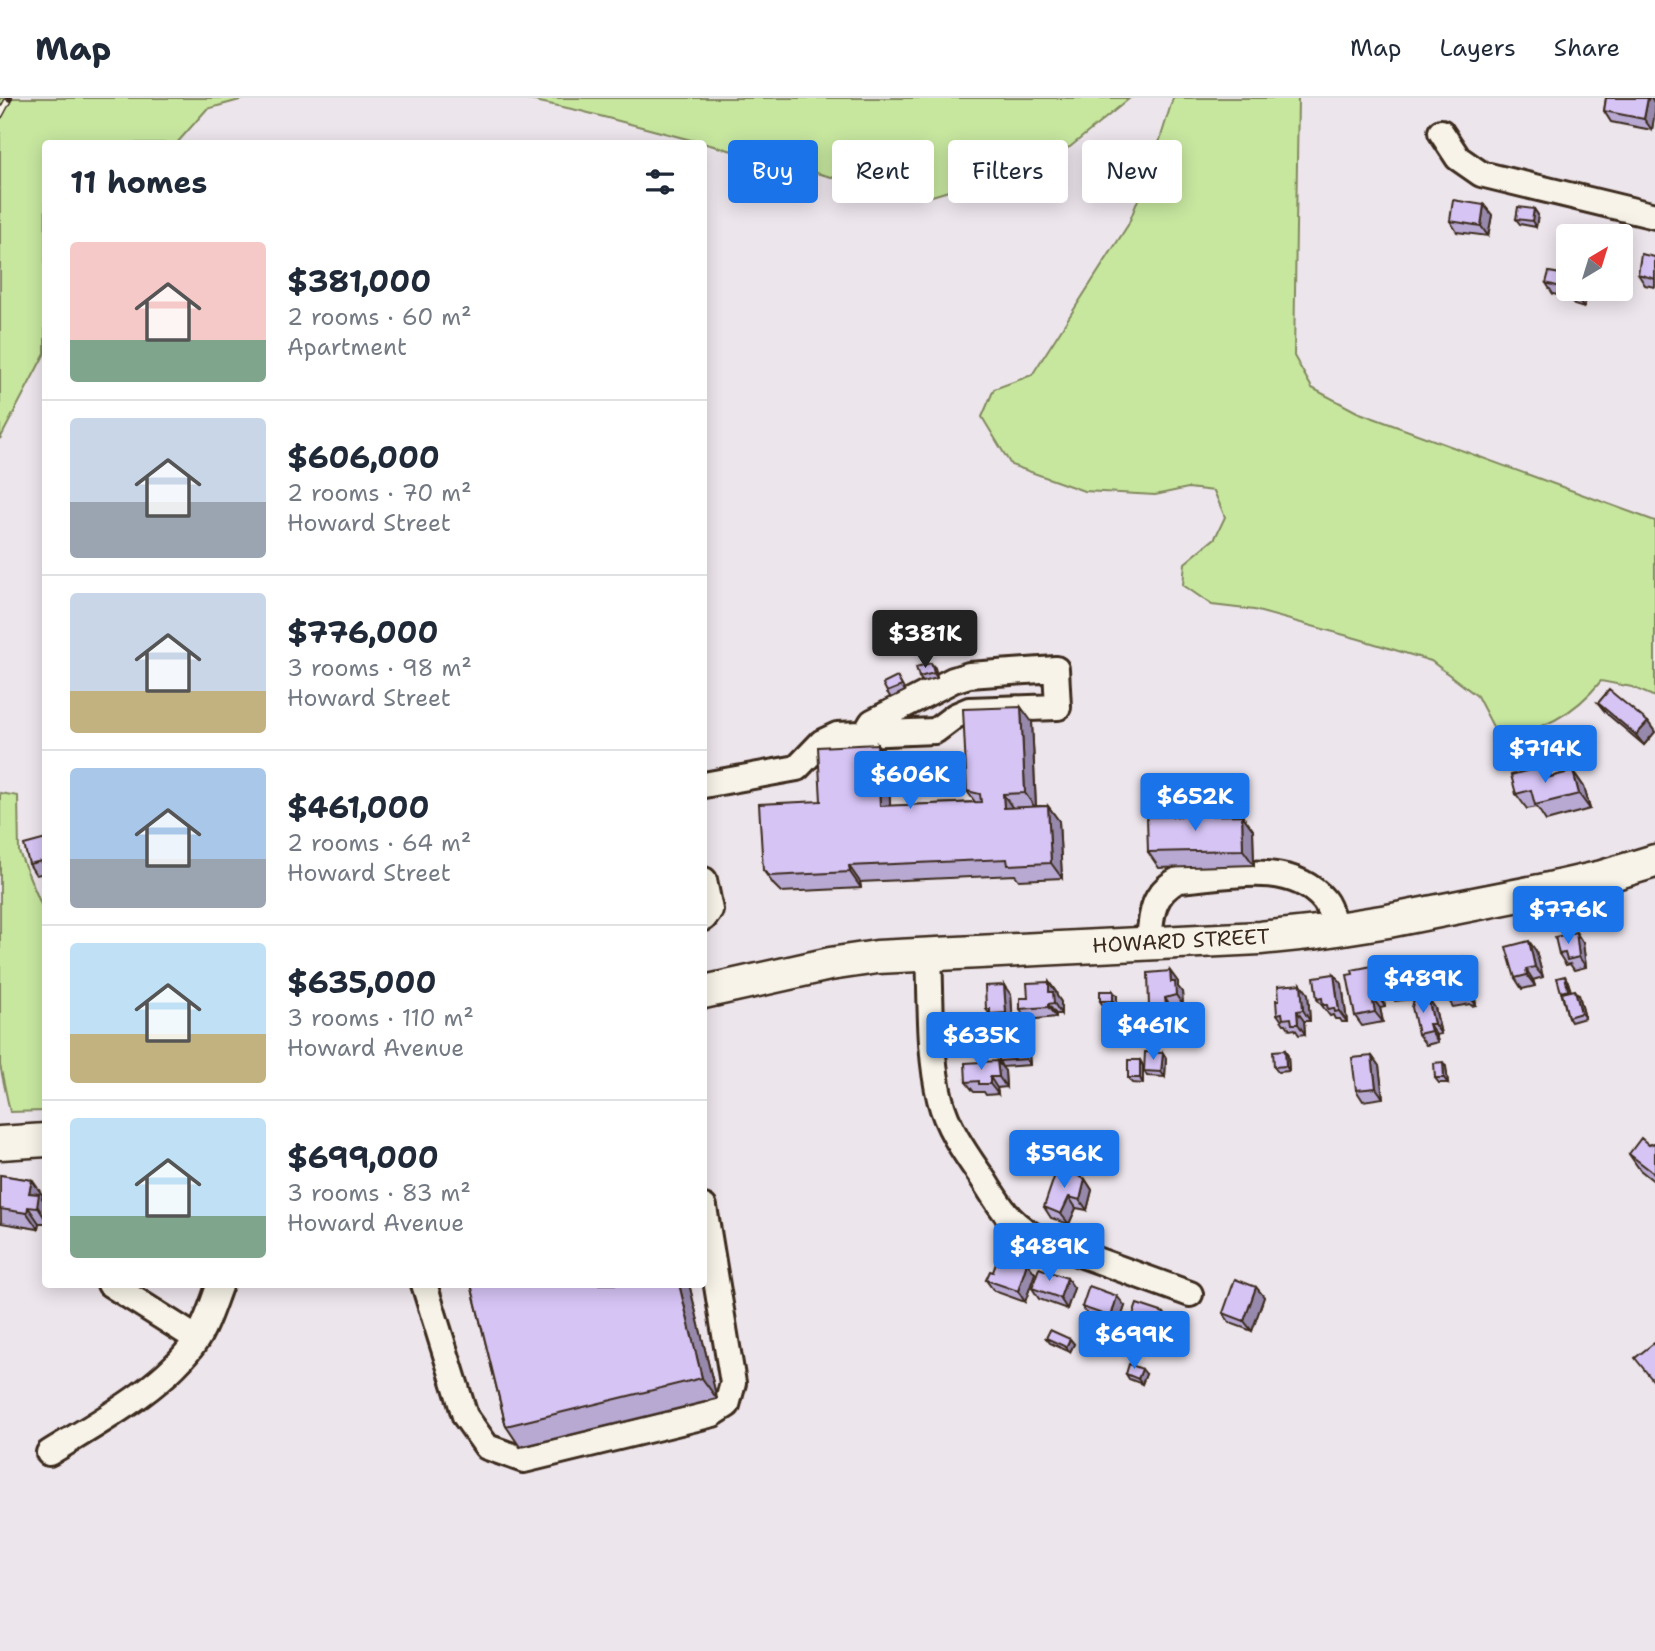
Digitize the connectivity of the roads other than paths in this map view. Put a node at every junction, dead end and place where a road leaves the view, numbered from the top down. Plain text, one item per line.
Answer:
1 (1441, 132) dead end
2 (1655, 216) edge
3 (953, 680) junction
4 (955, 716) junction
5 (864, 734) junction
6 (707, 784) edge
7 (1655, 861) edge
8 (707, 895) edge
9 (707, 914) edge
10 (1336, 930) junction
11 (1149, 943) junction
12 (929, 953) junction
13 (707, 991) edge
14 (42, 1140) edge
15 (0, 1143) edge
16 (707, 1225) edge
17 (116, 1288) edge
18 (218, 1288) edge
19 (425, 1288) edge
20 (1190, 1294) dead end
21 (197, 1339) junction
22 (49, 1452) dead end

1 - 2 street
3 - 4 street
3 - 4 street
3 - 5 street
4 - 5 street
5 - 6 street
7 - 10 main road, HOWARD STREET
8 - 9 street
10 - 11 main road, HOWARD STREET
10 - 11 street
11 - 12 main road, HOWARD STREET
12 - 13 main road, HOWARD STREET
12 - 20 street
14 - 15 main road
16 - 19 street
17 - 21 street
18 - 21 street
21 - 22 street

